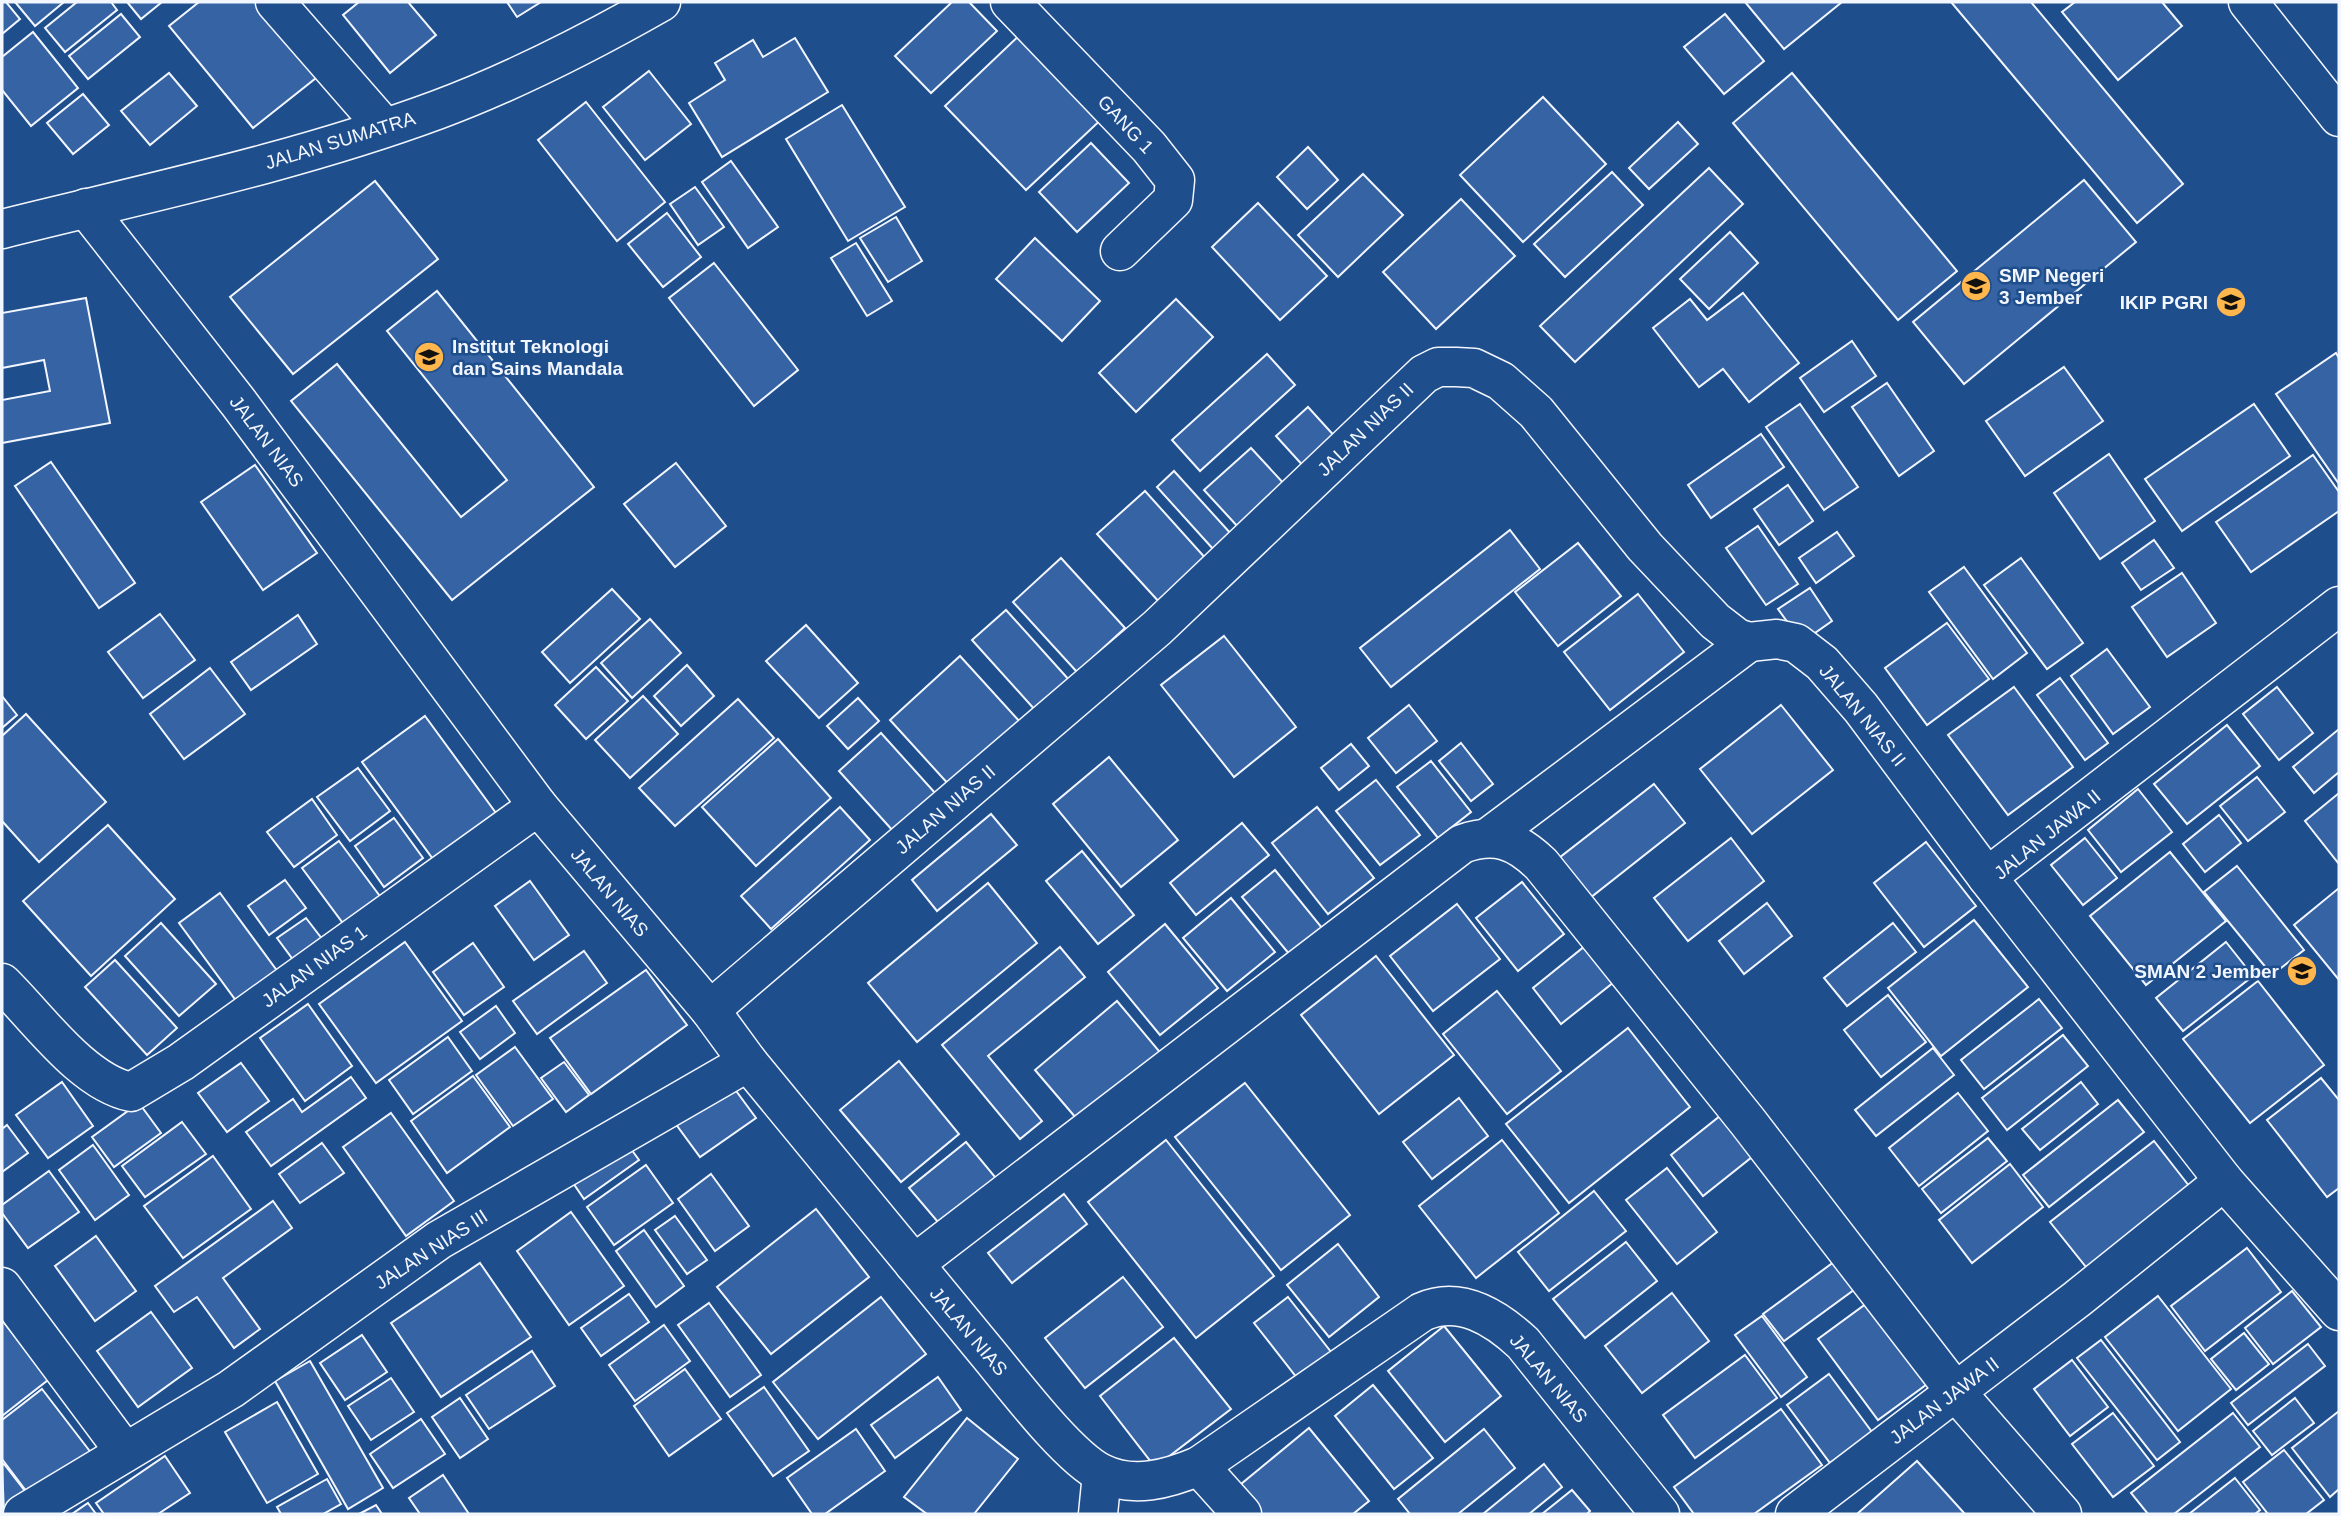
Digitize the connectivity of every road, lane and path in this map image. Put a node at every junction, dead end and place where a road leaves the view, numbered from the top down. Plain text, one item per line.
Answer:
1 (275, 2) edge
2 (661, 2) edge
3 (1010, 2) edge
4 (2248, 2) edge
5 (2339, 117) edge
6 (384, 127) junction
7 (86, 208) junction
8 (2, 229) edge
9 (1120, 251) dead end
10 (2339, 606) edge
11 (1749, 642) junction
12 (538, 806) junction
13 (1489, 837) junction
14 (1987, 877) junction
15 (2, 983) edge
16 (710, 1010) junction
17 (748, 1062) junction
18 (2224, 1181) junction
19 (914, 1264) junction
20 (2, 1287) edge
21 (2339, 1311) edge
22 (1955, 1391) junction
23 (125, 1452) junction
24 (1199, 1466) junction
25 (1102, 1474) junction
26 (23, 1514) edge
27 (1098, 1514) edge
28 (1242, 1514) edge
29 (1660, 1514) edge
30 (1795, 1514) edge
31 (2062, 1514) edge

1 - 6 street
2 - 6 street, JALAN SUMATRA
3 - 9 street, GANG 1
4 - 5 street
6 - 7 street, JALAN SUMATRA
7 - 8 street, JALAN SUMATRA
7 - 12 street, JALAN NIAS
10 - 14 street, JALAN JAWA II
11 - 13 street
11 - 14 street, JALAN NIAS II
11 - 16 street, JALAN NIAS II
12 - 15 street, JALAN NIAS 1
12 - 16 street, JALAN NIAS
13 - 19 street
13 - 22 street
14 - 18 street, JALAN JAWA II
16 - 17 street, JALAN NIAS
17 - 19 street, JALAN NIAS
17 - 23 street, JALAN NIAS III
18 - 21 street, JALAN JAWA II
18 - 22 street, JALAN JAWA II
19 - 25 street, JALAN NIAS
20 - 23 street
22 - 30 street, JALAN JAWA II
22 - 31 street
23 - 26 street, JALAN NIAS III
24 - 25 street, JALAN NIAS
24 - 28 street
24 - 29 street, JALAN NIAS
25 - 27 street

